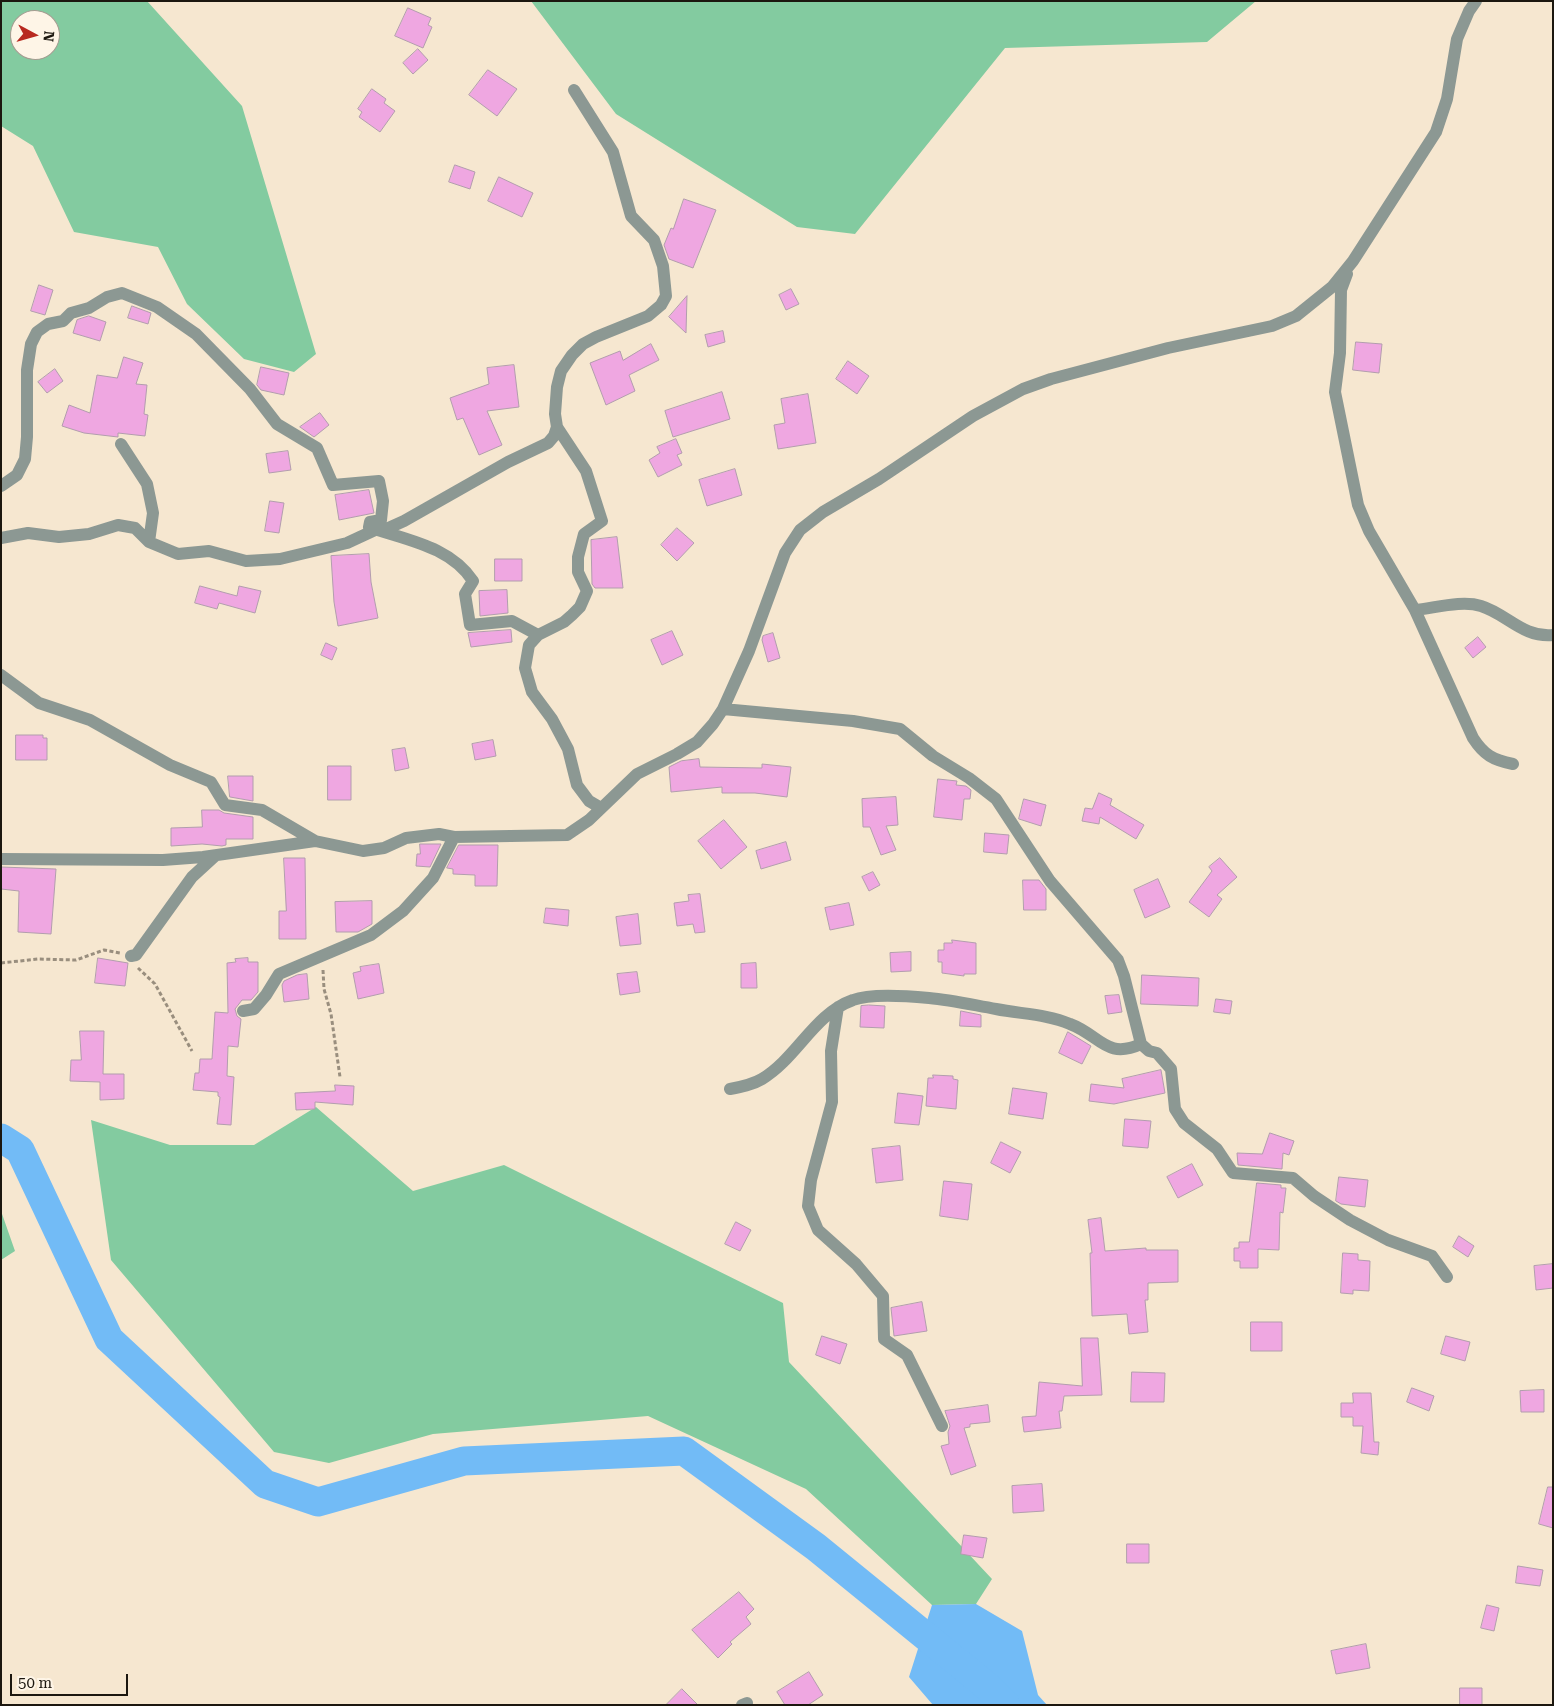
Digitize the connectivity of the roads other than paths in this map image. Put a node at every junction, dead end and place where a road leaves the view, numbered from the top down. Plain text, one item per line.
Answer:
1 (1476, 1) edge
2 (574, 90) dead end
3 (1353, 261) junction
4 (557, 428) junction
5 (121, 444) dead end
6 (1, 486) edge
7 (375, 530) junction
8 (1, 538) edge
9 (149, 542) junction
10 (1414, 610) junction
11 (538, 635) junction
12 (1553, 635) edge
13 (1, 675) edge
14 (723, 710) junction
15 (1513, 764) dead end
16 (601, 808) junction
17 (454, 837) junction
18 (315, 841) junction
19 (216, 855) junction
20 (1, 859) edge
21 (130, 956) road end
22 (838, 1007) junction
23 (243, 1011) dead end
24 (1141, 1044) junction
25 (730, 1090) dead end
26 (1446, 1278) dead end
27 (942, 1426) dead end

1 - 3 street
2 - 4 street
3 - 10 street
3 - 14 street
4 - 7 street
4 - 11 street
5 - 9 street
6 - 7 street
7 - 9 street
7 - 11 street
8 - 9 street
10 - 12 street
10 - 15 street
11 - 16 street
13 - 18 street
14 - 16 street
14 - 24 street
16 - 17 street
17 - 18 street
17 - 23 street
18 - 19 street
19 - 20 street
19 - 21 street
22 - 24 street
22 - 25 street
22 - 27 street
24 - 26 street

